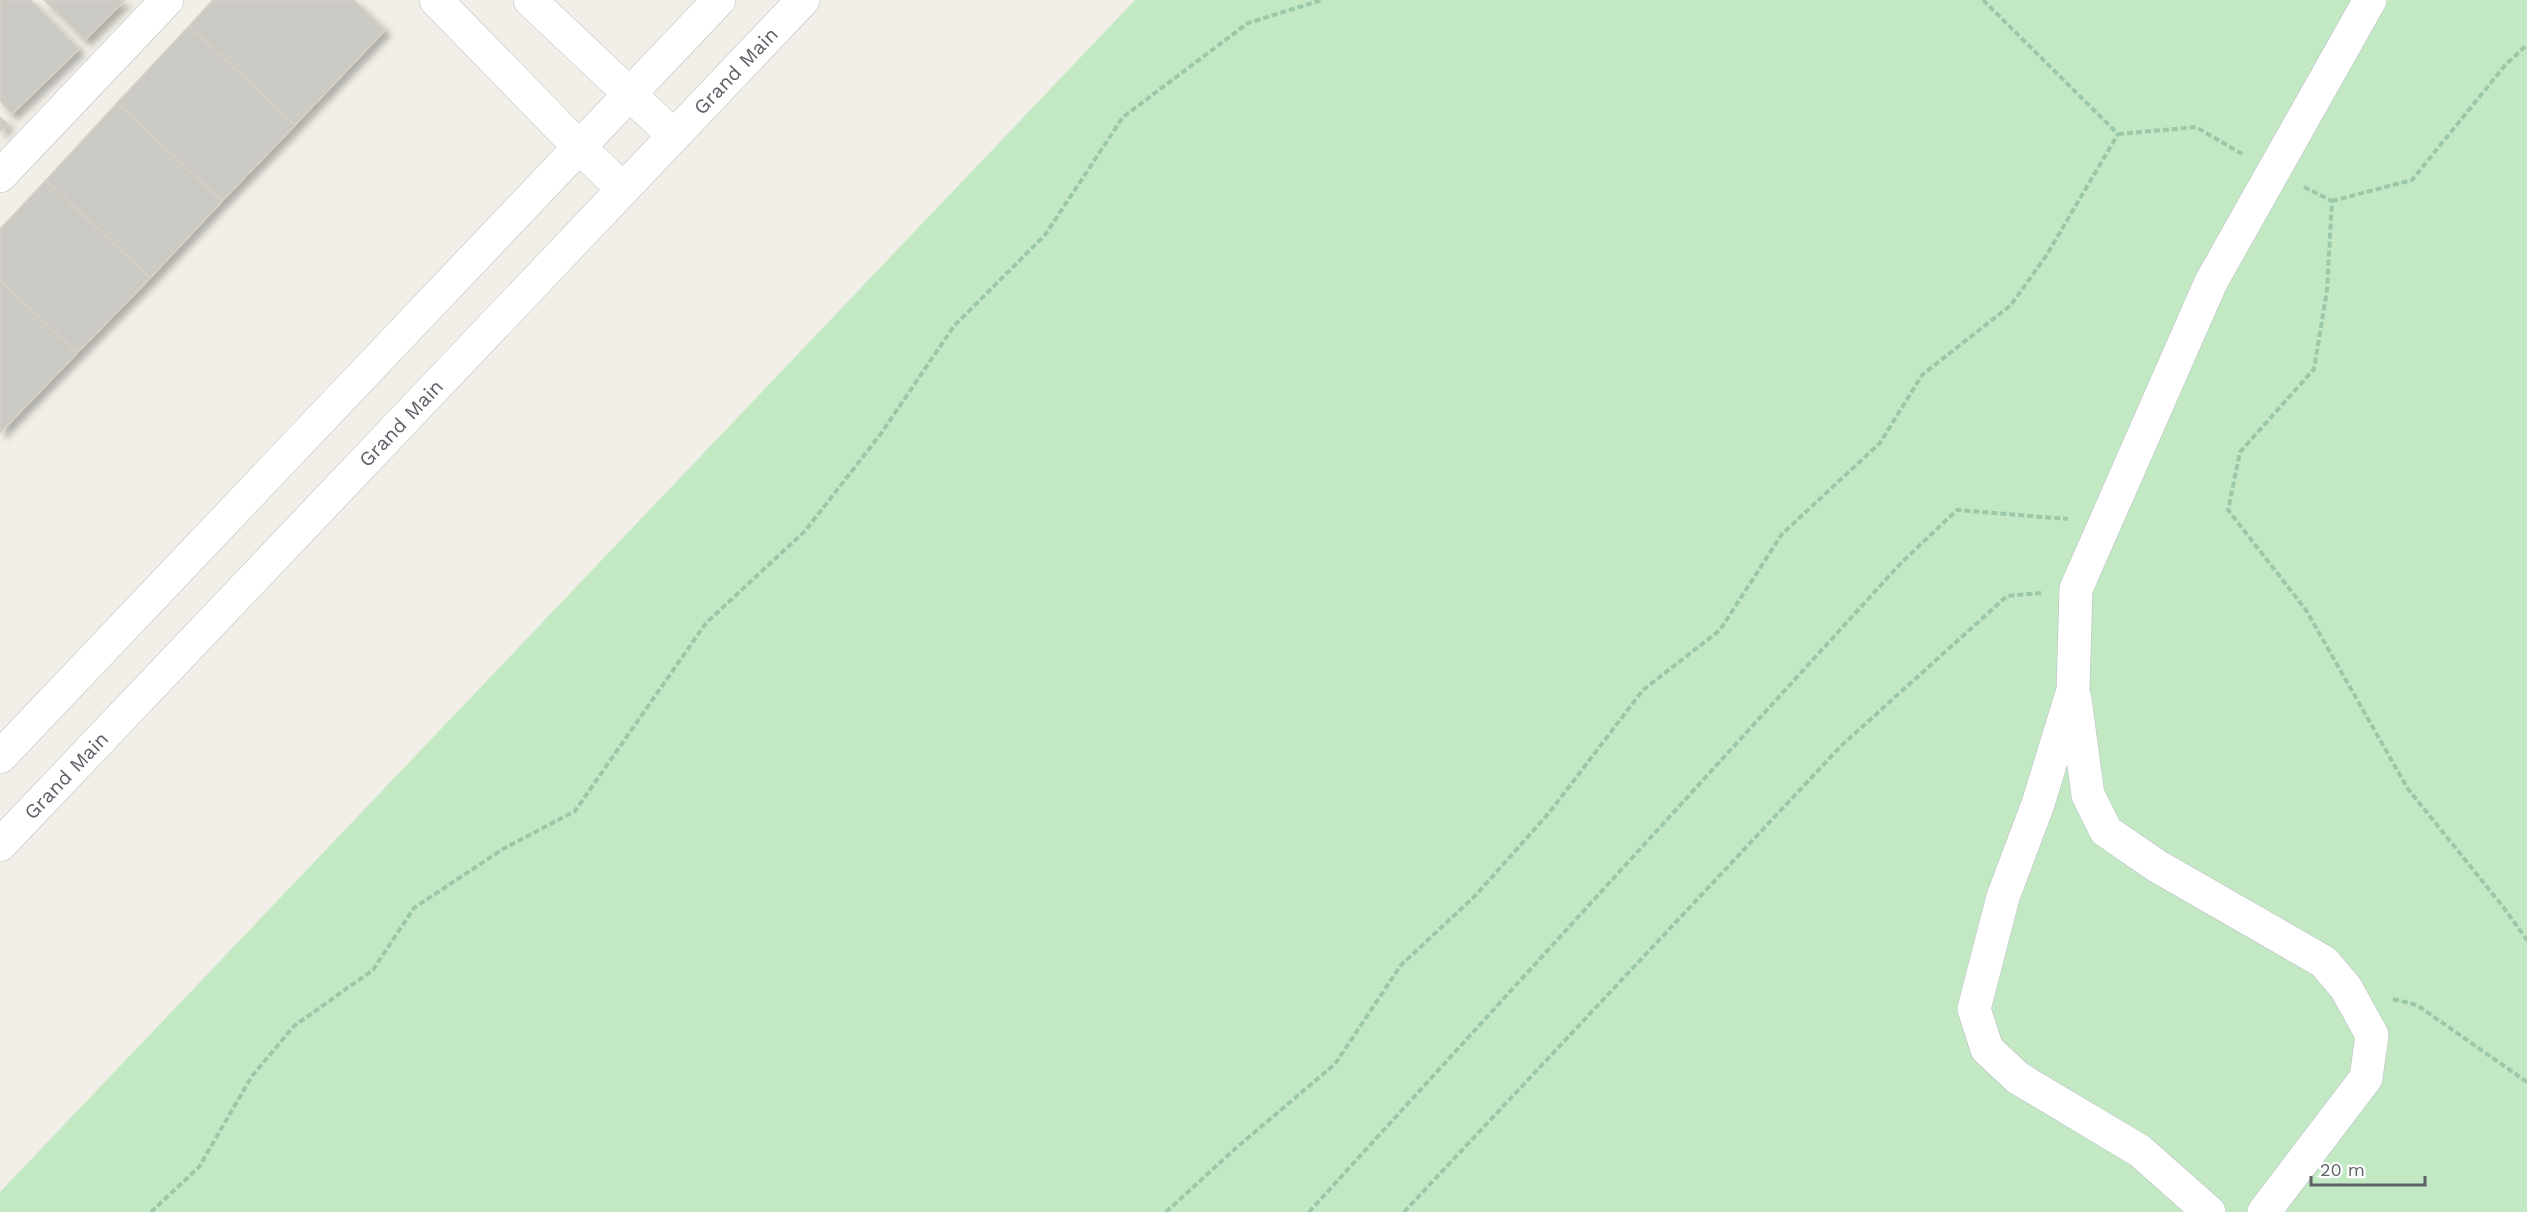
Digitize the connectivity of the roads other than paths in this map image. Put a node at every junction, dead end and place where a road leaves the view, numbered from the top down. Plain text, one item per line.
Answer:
1 (167, 0) edge
2 (436, 0) edge
3 (530, 0) edge
4 (719, 0) edge
5 (803, 0) edge
6 (2370, 0) edge
7 (630, 94) junction
8 (673, 135) junction
9 (579, 147) junction
10 (0, 176) edge
11 (622, 188) junction
12 (2073, 690) junction
13 (0, 757) edge
14 (0, 845) edge
15 (2209, 1212) edge
16 (2264, 1212) edge

1 - 10 street
2 - 9 street
3 - 7 street
4 - 7 street
5 - 8 street, Grand Main
6 - 12 street
7 - 8 street
7 - 9 street
8 - 11 street, Grand Main
9 - 11 street
9 - 13 street
11 - 14 street, Grand Main
12 - 15 street
12 - 16 street

